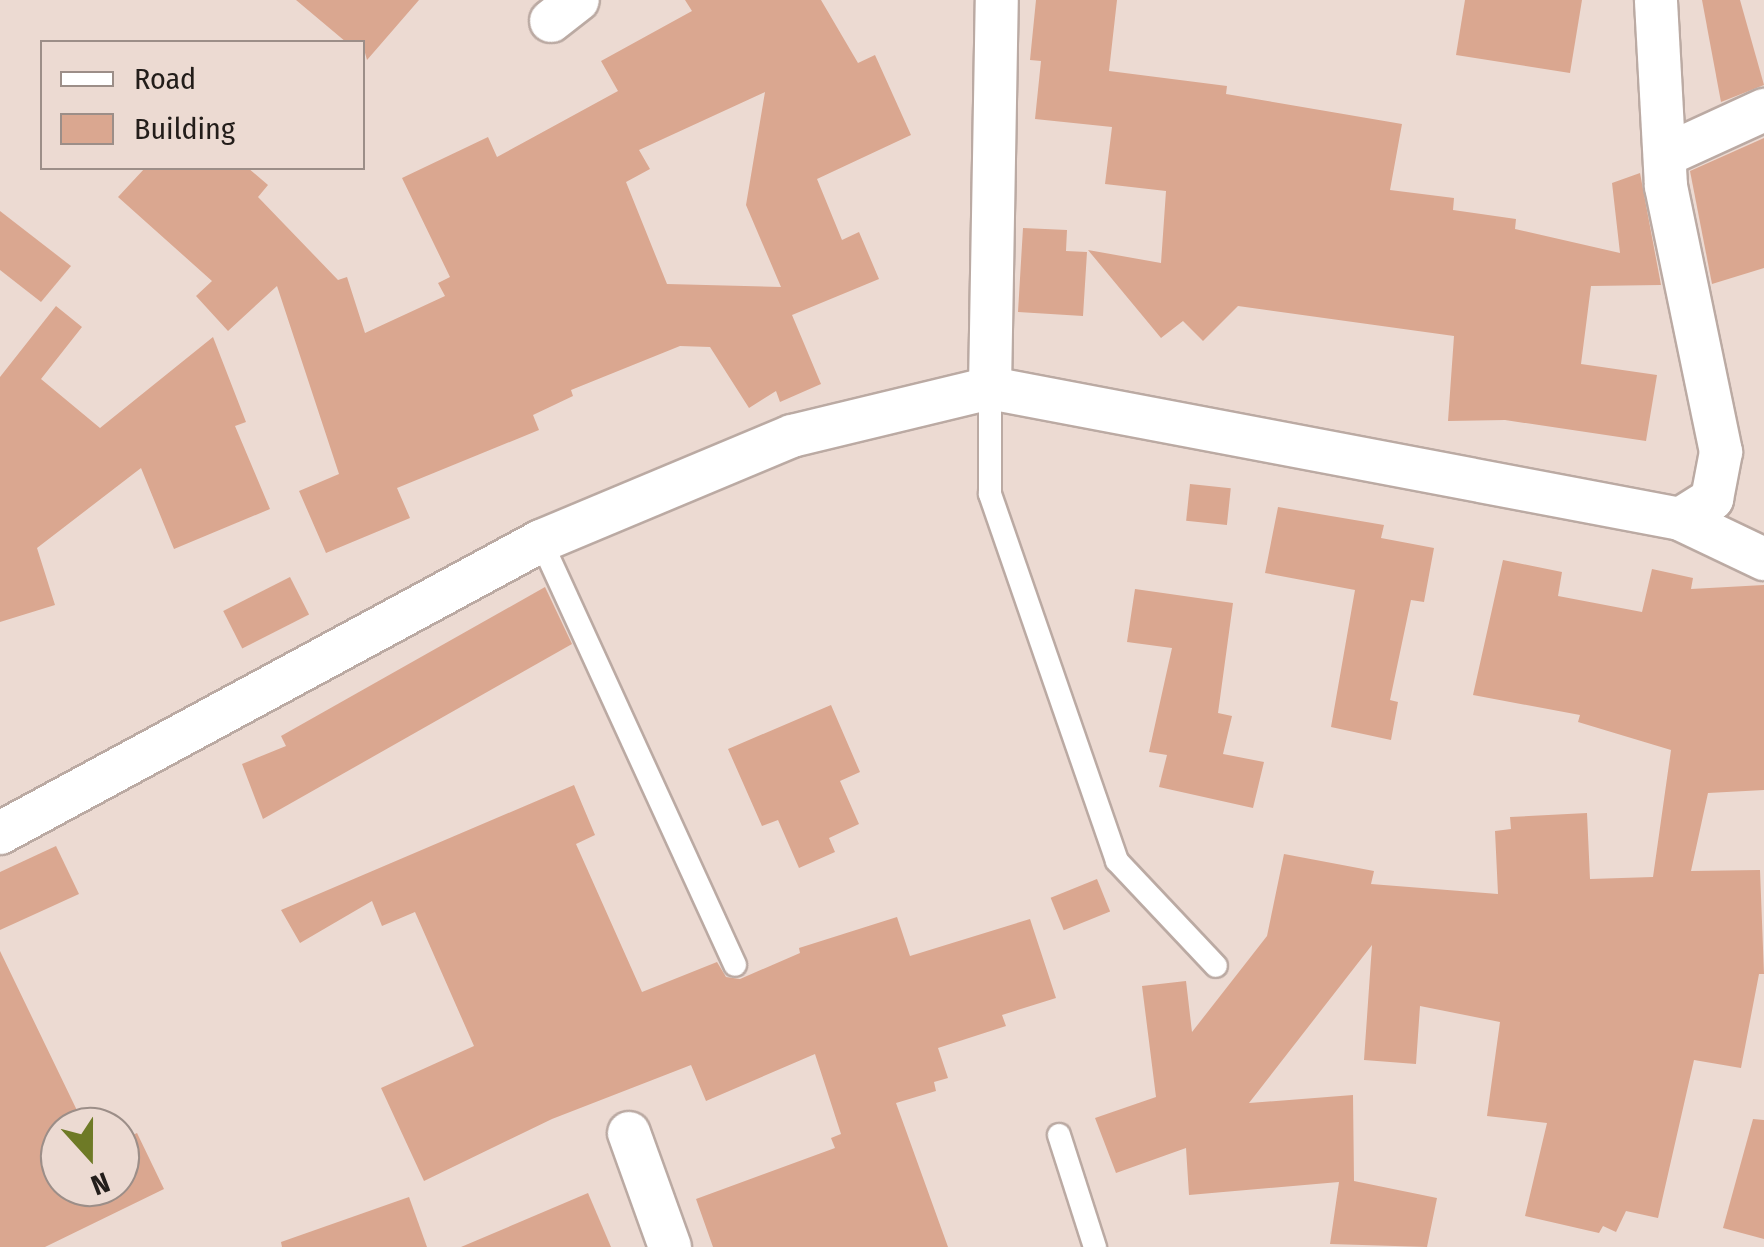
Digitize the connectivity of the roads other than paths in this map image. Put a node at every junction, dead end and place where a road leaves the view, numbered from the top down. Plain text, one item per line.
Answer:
1 (997, 0) edge
2 (1656, 0) edge
3 (1764, 110) edge
4 (1668, 154) junction
5 (990, 388) junction
6 (1680, 519) junction
7 (541, 541) junction
8 (1764, 559) edge
9 (0, 833) edge
10 (735, 966) dead end
11 (1216, 966) dead end
12 (629, 1133) dead end
13 (1059, 1135) dead end
14 (670, 1247) edge
15 (1094, 1247) edge

1 - 5 street
2 - 4 street
3 - 4 street
4 - 6 street
5 - 6 street
5 - 7 street
5 - 11 lane
6 - 8 street
7 - 9 street
7 - 10 lane
12 - 14 street
13 - 15 lane

